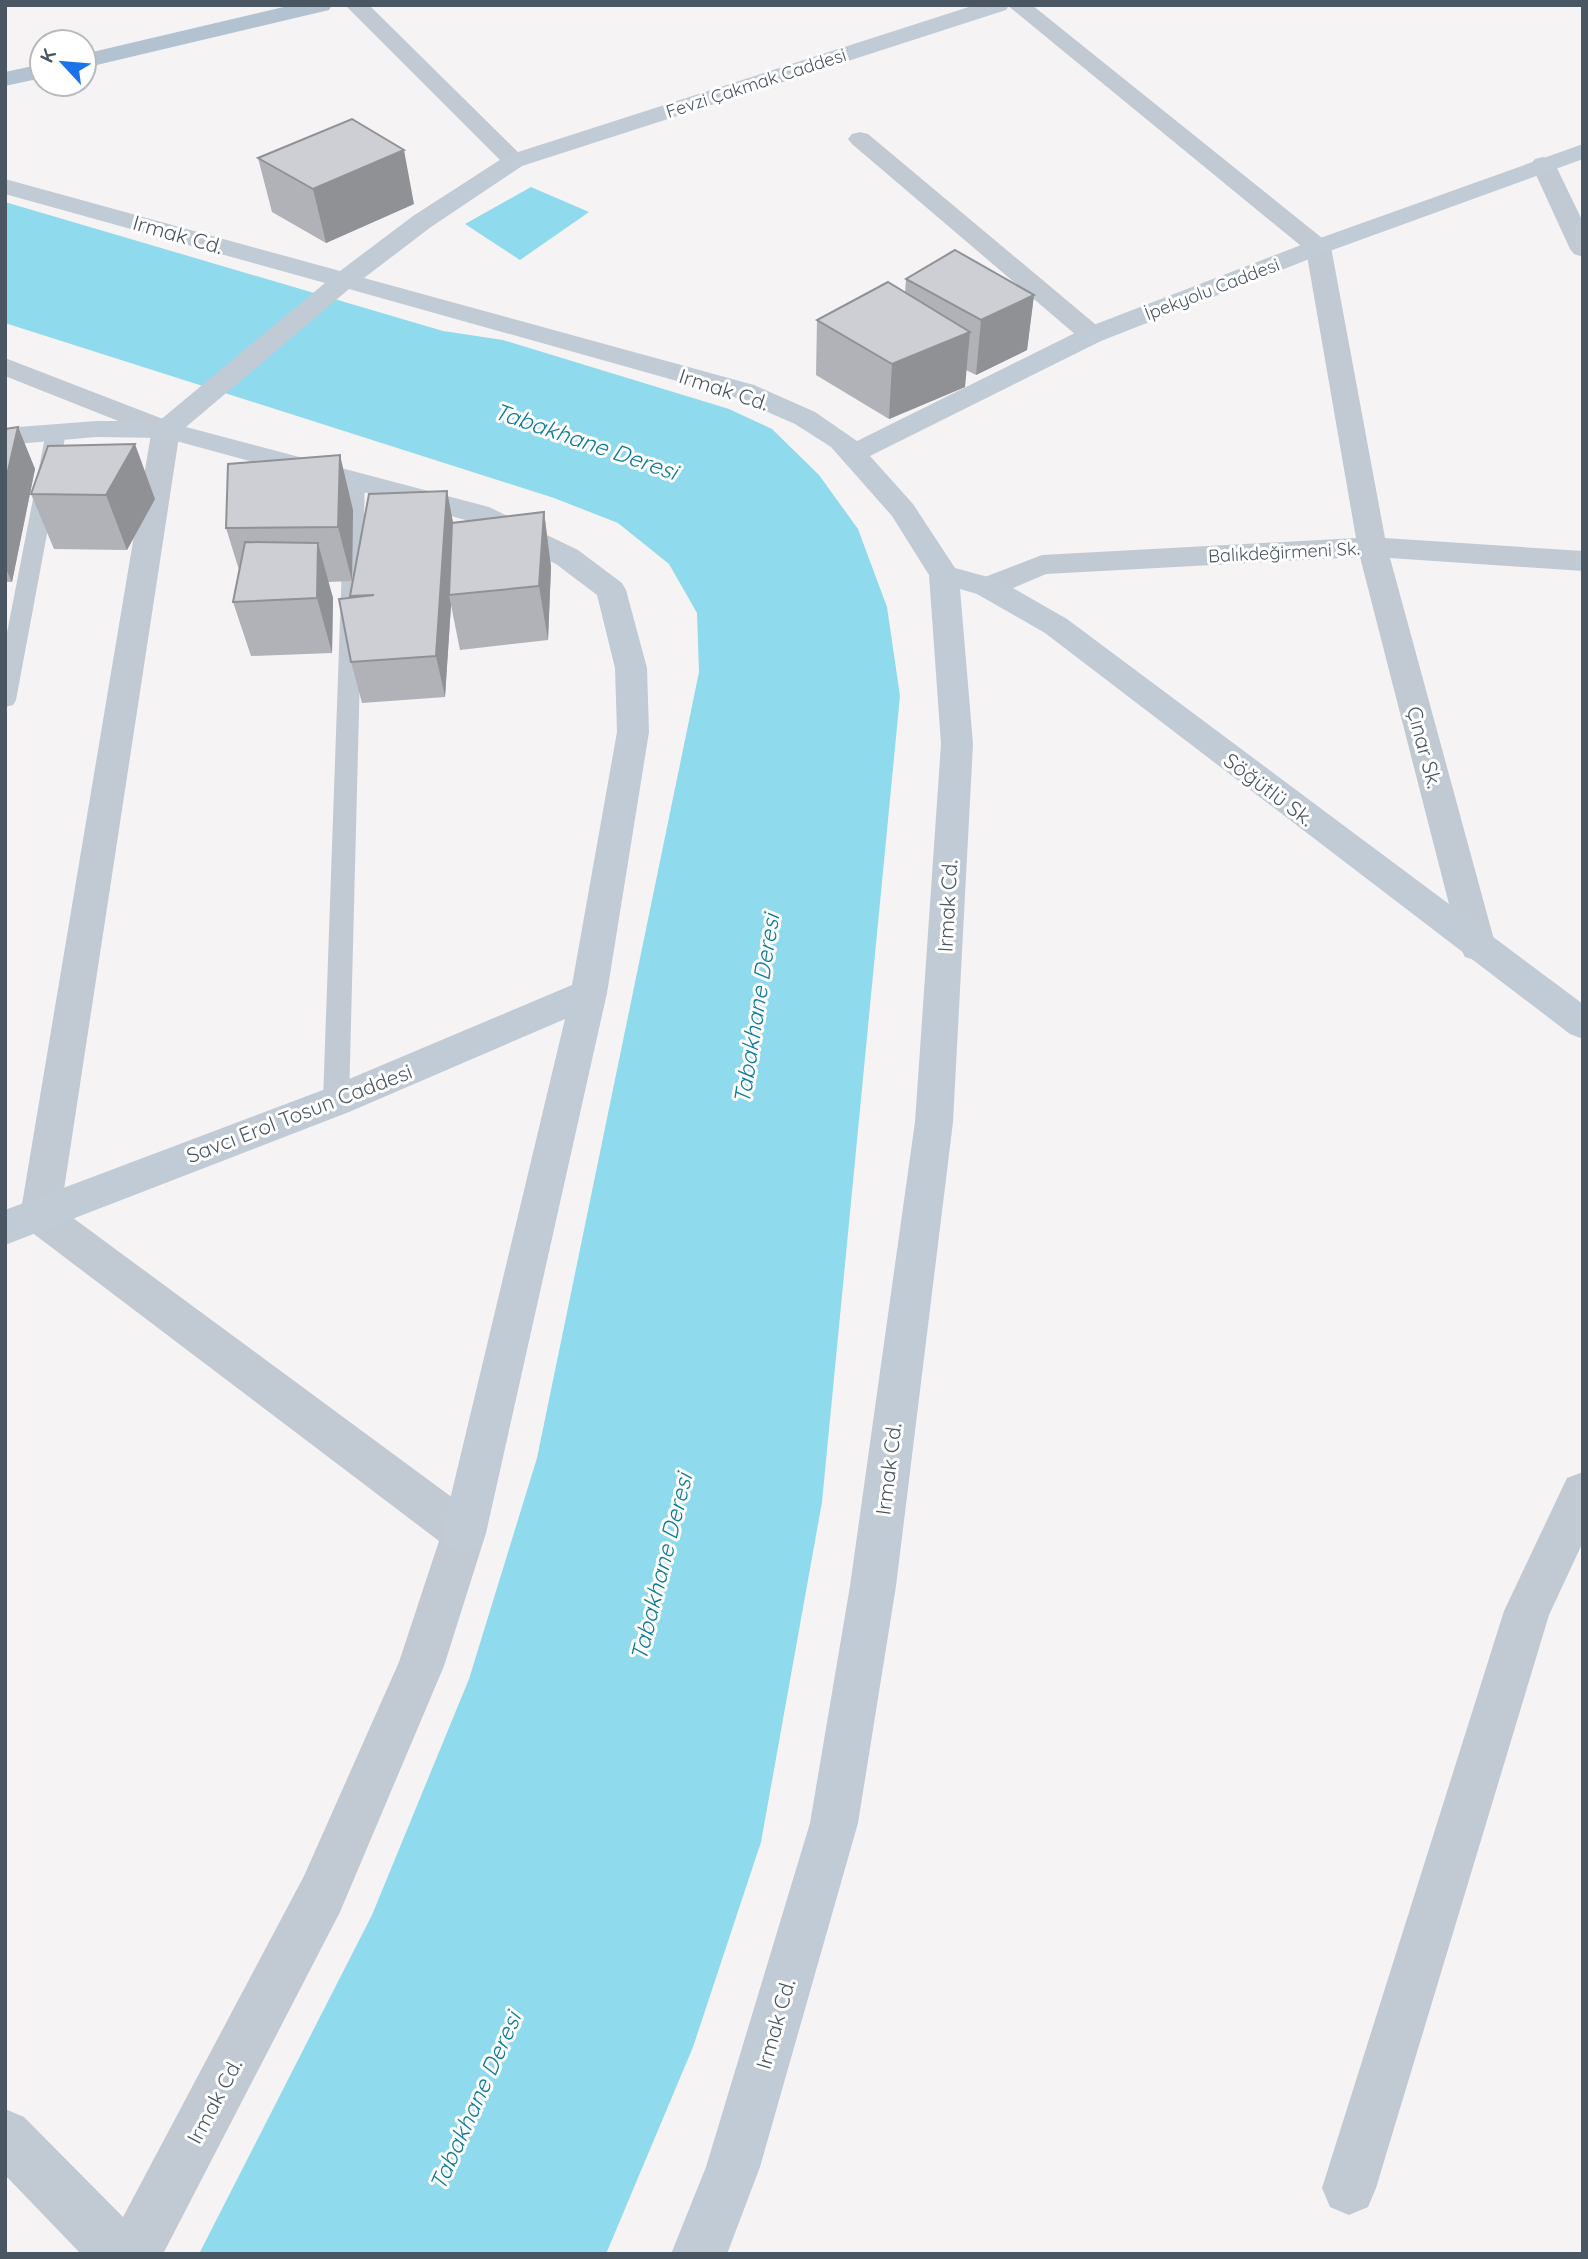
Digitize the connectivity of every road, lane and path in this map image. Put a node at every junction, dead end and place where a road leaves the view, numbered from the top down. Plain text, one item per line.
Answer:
1 (272, 5) edge
2 (321, 5) edge
3 (356, 5) edge
4 (998, 5) edge
5 (1018, 5) edge
6 (98, 47) edge
7 (98, 58) edge
8 (28, 62) edge
9 (5, 67) edge
10 (28, 74) edge
11 (5, 79) edge
12 (860, 139) dead end
13 (1583, 151) edge
14 (514, 161) junction
15 (1543, 164) junction
16 (5, 186) edge
17 (1318, 247) junction
18 (1583, 249) edge
19 (338, 287) junction
20 (1092, 335) junction
21 (5, 366) edge
22 (166, 430) junction
23 (56, 432) junction
24 (5, 437) edge
25 (853, 454) junction
26 (355, 479) junction
27 (1372, 547) junction
28 (1583, 561) edge
29 (943, 575) junction
30 (988, 587) junction
31 (5, 700) edge
32 (1478, 947) junction
33 (589, 993) junction
34 (1583, 1024) edge
35 (336, 1101) junction
36 (23, 1222) edge
37 (1583, 1493) edge
38 (464, 1533) junction
39 (5, 2136) edge
40 (1349, 2188) dead end
41 (120, 2254) edge
42 (133, 2254) edge
43 (699, 2254) edge

1 - 6 main road
2 - 7 main road
3 - 14 street
4 - 14 street, Fevzi Çakmak Caddesi
5 - 17 street
8 - 9 main road
10 - 11 main road
12 - 20 street
13 - 15 street, İpekyolu Caddesi
14 - 19 street, Fevzi Çakmak Caddesi
15 - 17 street, İpekyolu Caddesi
15 - 18 street
16 - 19 street, Irmak Cd.
17 - 20 street, İpekyolu Caddesi
17 - 27 street, Çınar Sk.
19 - 22 street, Fevzi Çakmak Caddesi
19 - 25 street, Irmak Cd.
20 - 25 street, İpekyolu Caddesi
21 - 22 street
22 - 23 street, Irmak Cd.
22 - 26 street, Irmak Cd.
22 - 36 street
23 - 24 street, Irmak Cd.
23 - 31 lane
25 - 29 street, Irmak Cd.
26 - 33 street, Irmak Cd.
26 - 35 lane
27 - 28 street, Balıkdeğirmeni Sk.
27 - 30 street, Balıkdeğirmeni Sk.
27 - 32 street, Çınar Sk.
29 - 30 street, Söğütlü Sk.
29 - 43 street, Irmak Cd.
30 - 32 street, Söğütlü Sk.
32 - 34 street, Söğütlü Sk.
33 - 35 street, Savcı Erol Tosun Caddesi
33 - 38 street, Irmak Cd.
35 - 36 street, Savcı Erol Tosun Caddesi
36 - 38 street
37 - 40 street
38 - 42 street, Irmak Cd.
39 - 41 street

